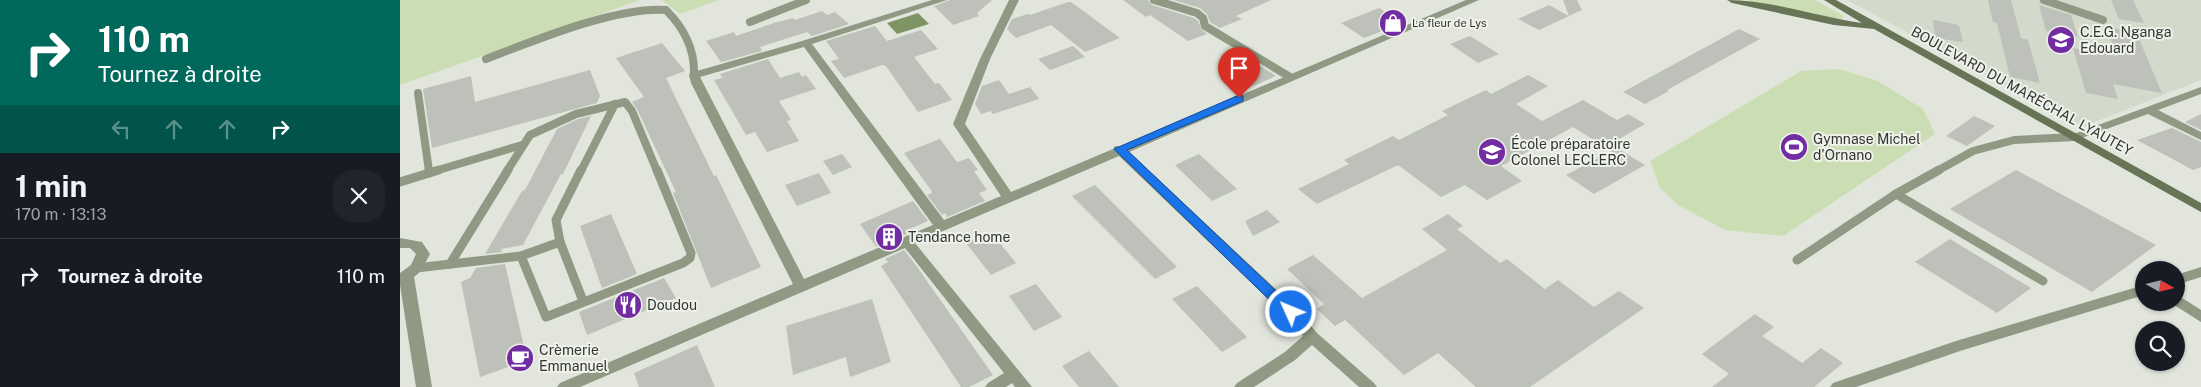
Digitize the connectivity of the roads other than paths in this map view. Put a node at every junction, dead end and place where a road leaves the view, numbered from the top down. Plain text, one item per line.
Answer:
1 (806, 0) edge
2 (942, 0) edge
3 (1014, 0) edge
4 (1154, 0) edge
5 (1474, 0) edge
6 (1732, 0) edge
7 (1829, 0) edge
8 (2044, 0) edge
9 (2104, 20) dead end
10 (750, 22) dead end
11 (1878, 28) junction
12 (806, 43) junction
13 (486, 59) dead end
14 (694, 75) junction
15 (1290, 77) junction
16 (2201, 90) edge
17 (418, 93) dead end
18 (614, 104) junction
19 (2147, 109) junction
20 (2075, 137) junction
21 (2201, 137) edge
22 (522, 145) junction
23 (1120, 149) junction
24 (429, 173) junction
25 (400, 182) edge
26 (1896, 194) junction
27 (1008, 197) junction
28 (2201, 208) edge
29 (941, 226) junction
30 (560, 242) junction
31 (907, 242) junction
32 (400, 243) edge
33 (521, 256) junction
34 (1797, 260) dead end
35 (450, 264) junction
36 (2201, 272) edge
37 (408, 275) edge
38 (2185, 277) edge
39 (2043, 281) dead end
40 (801, 287) junction
41 (2135, 293) edge
42 (583, 301) junction
43 (2185, 305) edge
44 (2201, 317) edge
45 (1312, 337) junction
46 (1019, 381) edge
47 (424, 387) edge
48 (565, 387) edge
49 (993, 387) edge
50 (1242, 387) edge
51 (1369, 387) edge
52 (1838, 387) edge

1 - 10 lane
2 - 12 street
3 - 27 street
4 - 15 lane
5 - 15 street
6 - 11 main road
7 - 11 main road, BOULEVARD DU MARÉCHAL LYAUTEY
8 - 9 lane
11 - 20 main road, BOULEVARD DU MARÉCHAL LYAUTEY
12 - 14 street
12 - 29 street
13 - 14 lane
14 - 40 street
15 - 23 street
16 - 19 street
17 - 24 lane
18 - 22 lane
18 - 30 lane
18 - 42 lane
19 - 20 street
19 - 21 street
20 - 26 lane
20 - 28 main road, BOULEVARD DU MARÉCHAL LYAUTEY
22 - 24 lane
22 - 35 lane
23 - 27 street
23 - 45 street
24 - 25 lane
26 - 34 lane
26 - 39 lane
27 - 29 street
29 - 31 street
30 - 33 lane
30 - 42 lane
31 - 40 street
31 - 46 street
32 - 37 street
33 - 35 lane
33 - 42 lane
35 - 37 lane
36 - 38 street
37 - 47 street
40 - 48 street
41 - 52 street
43 - 44 street
45 - 50 street
45 - 51 street
46 - 49 street

